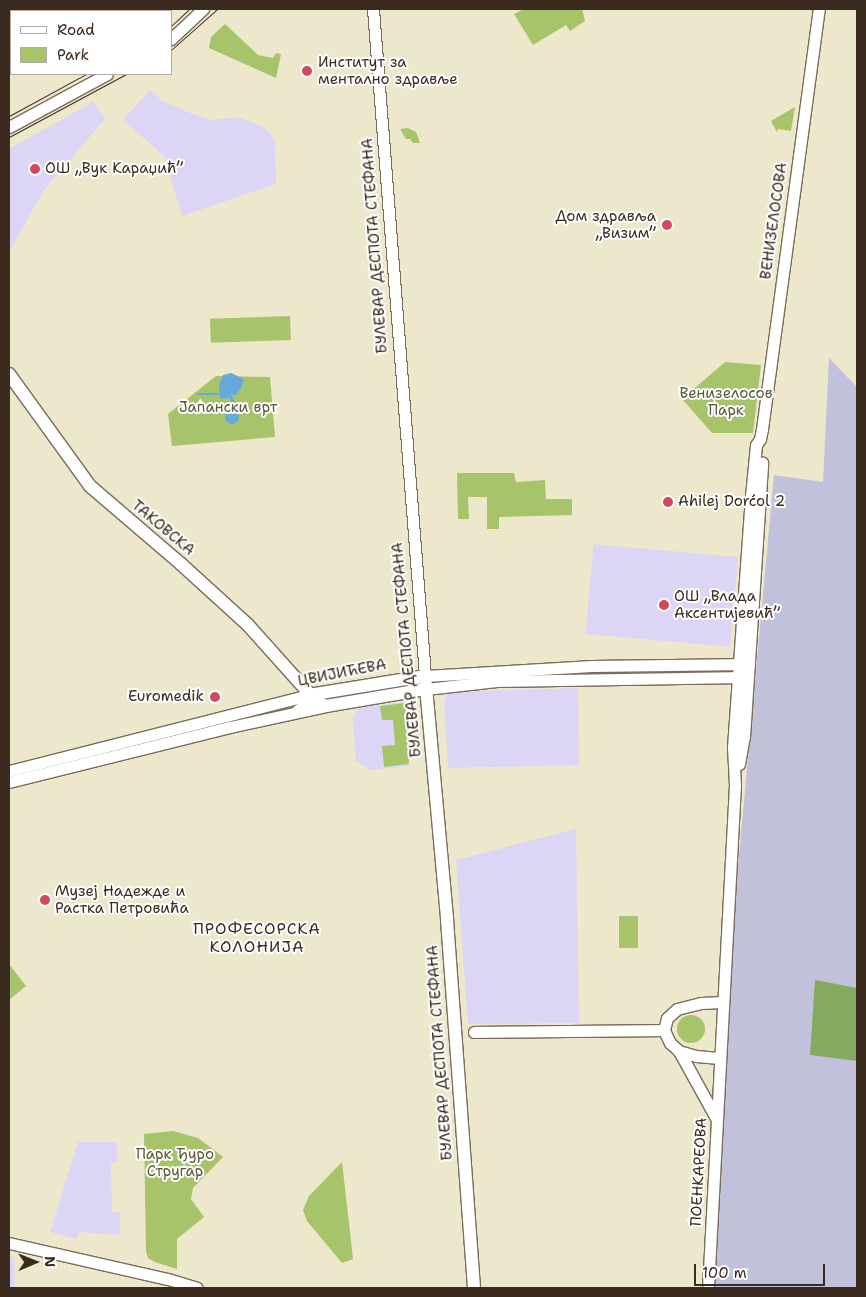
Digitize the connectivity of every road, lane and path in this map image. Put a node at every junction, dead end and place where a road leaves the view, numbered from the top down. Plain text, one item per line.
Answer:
1 (203, 9) edge
2 (373, 9) edge
3 (819, 9) edge
4 (172, 39) edge
5 (105, 75) edge
6 (9, 127) edge
7 (9, 374) edge
8 (744, 664) junction
9 (743, 677) junction
10 (426, 682) junction
11 (310, 695) junction
12 (326, 706) junction
13 (297, 712) junction
14 (9, 771) edge
15 (9, 782) edge
16 (722, 1002) junction
17 (664, 1030) junction
18 (474, 1032) dead end
19 (679, 1051) junction
20 (719, 1058) junction
21 (716, 1118) junction
22 (9, 1243) edge
23 (197, 1288) edge
24 (474, 1288) edge
25 (708, 1288) edge

1 - 4 street
2 - 10 street, БУЛЕВАР ДЕСПОТА СТЕФАНА
3 - 8 street, ВЕНИЗЕЛОСОВА
5 - 6 street
7 - 11 main road, ТАКОВСКА
8 - 9 street, ПОЕНКАРЕОВА
8 - 10 street, ЦВИЈИЋЕВА
9 - 10 street, ЦВИЈИЋЕВА
9 - 16 street, ПОЕНКАРЕОВА
10 - 11 main road, ЦВИЈИЋЕВА
10 - 12 main road, ЦВИЈИЋЕВА
10 - 24 main road, БУЛЕВАР ДЕСПОТА СТЕФАНА
11 - 12 main road, ТАКОВСКА
11 - 13 main road
11 - 14 street, ЦВИЈИЋЕВА
12 - 13 street, ЦВИЈИЋЕВА
13 - 15 street, ЦВИЈИЋЕВА
16 - 17 street
16 - 20 street, ПОЕНКАРЕОВА
17 - 18 street
17 - 19 street
19 - 20 street
19 - 21 street
20 - 21 street, ПОЕНКАРЕОВА
21 - 25 street, ПОЕНКАРЕОВА
22 - 23 street

